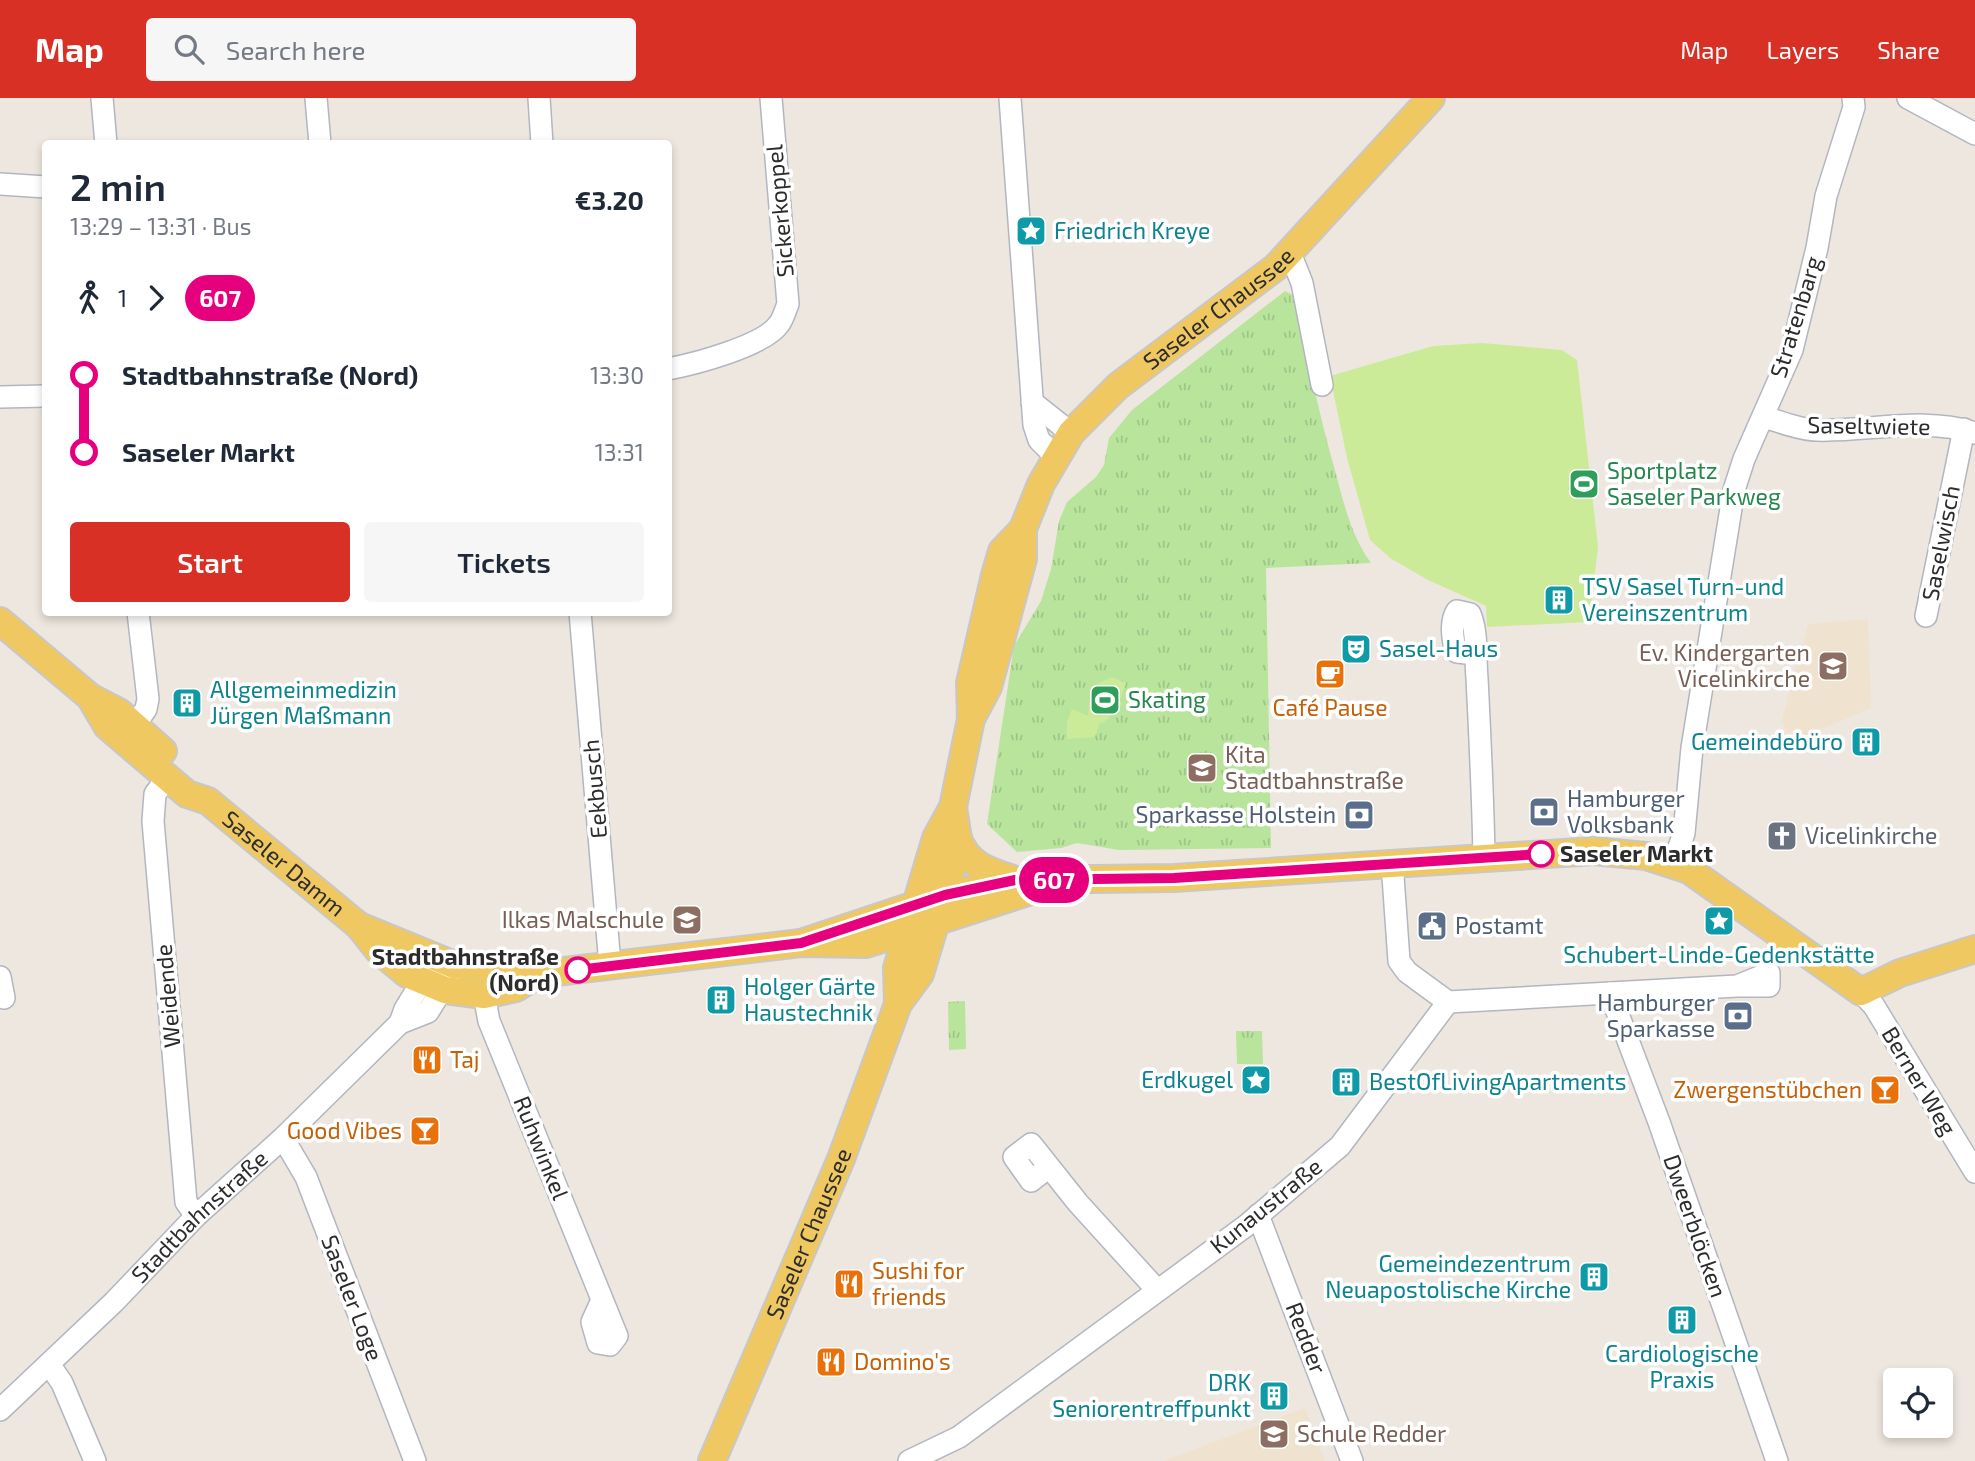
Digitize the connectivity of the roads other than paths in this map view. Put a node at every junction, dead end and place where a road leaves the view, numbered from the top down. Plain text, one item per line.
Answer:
1 (102, 98) edge
2 (316, 98) edge
3 (539, 98) edge
4 (771, 98) edge
5 (1010, 98) edge
6 (1431, 98) edge
7 (1908, 98) edge
8 (1858, 101) edge
9 (1975, 134) edge
10 (106, 140) edge
11 (320, 140) edge
12 (542, 140) edge
13 (0, 184) edge
14 (42, 187) edge
15 (1290, 253) junction
16 (672, 368) edge
17 (1322, 385) dead end
18 (0, 397) edge
19 (42, 397) edge
20 (1032, 402) junction
21 (1763, 417) junction
22 (1969, 431) edge
23 (1071, 433) junction
24 (1056, 457) junction
25 (138, 616) edge
26 (580, 616) edge
27 (1926, 616) dead end
28 (0, 621) edge
29 (1475, 654) dead end
30 (90, 697) junction
31 (134, 726) junction
32 (167, 778) junction
33 (208, 801) junction
34 (953, 807) junction
35 (958, 839) junction
36 (1484, 857) junction
37 (1392, 862) junction
38 (1673, 864) junction
39 (1015, 880) junction
40 (1075, 881) junction
41 (945, 895) junction
42 (918, 903) junction
43 (937, 923) junction
44 (909, 932) junction
45 (801, 943) junction
46 (1975, 949) edge
47 (610, 965) junction
48 (439, 974) junction
49 (540, 974) junction
50 (1737, 986) dead end
51 (1861, 992) junction
52 (1610, 993) junction
53 (484, 995) junction
54 (1448, 1002) junction
55 (898, 1004) junction
56 (283, 1138) junction
57 (1049, 1167) dead end
58 (1975, 1172) edge
59 (1258, 1215) junction
60 (196, 1216) junction
61 (1157, 1290) junction
62 (602, 1300) dead end
63 (49, 1364) junction
64 (0, 1410) edge
65 (95, 1461) edge
66 (415, 1461) edge
67 (712, 1461) edge
68 (909, 1461) edge
69 (1352, 1461) edge
70 (1777, 1461) edge

1 - 10 street
2 - 11 street
3 - 12 street
4 - 16 street, Sickerkoppel
5 - 20 street
6 - 15 main road, Saseler Chaussee
7 - 9 street
8 - 21 street, Stratenbarg
13 - 14 street
15 - 17 street
15 - 23 main road, Saseler Chaussee
18 - 19 street
20 - 23 street
20 - 24 street
21 - 22 street, Saseltwiete
21 - 38 street, Stratenbarg
22 - 27 street, Saselwisch
23 - 24 main road, Saseler Chaussee
24 - 34 main road, Saseler Chaussee
25 - 31 street
26 - 47 street, Eekbusch
28 - 30 main road, Saseler Damm
29 - 36 street
30 - 31 main road, Saseler Damm
30 - 32 main road, Saseler Damm
31 - 33 main road, Saseler Damm
32 - 33 main road, Saseler Damm
32 - 60 street, Weidende
33 - 48 main road, Saseler Damm
34 - 35 main road, Saseler Chaussee
34 - 42 main road, Saseler Chaussee
35 - 39 main road
35 - 41 main road, Saseler Chaussee
36 - 37 main road
36 - 38 main road
37 - 40 main road
37 - 54 street
38 - 51 main road
39 - 40 main road
39 - 41 main road
40 - 43 main road
41 - 42 main road
41 - 43 main road, Saseler Chaussee
42 - 44 main road, Saseler Chaussee
42 - 45 main road
43 - 44 main road
43 - 55 main road, Saseler Chaussee
44 - 45 main road
44 - 55 main road, Saseler Chaussee
45 - 47 main road
46 - 51 main road
47 - 49 main road
48 - 49 main road
48 - 53 main road
48 - 56 street, Stadtbahnstraße
49 - 53 main road
50 - 52 street
51 - 58 street, Berner Weg
52 - 54 street
52 - 70 street, Dweerblöcken
53 - 62 street, Ruhwinkel
54 - 59 street, Kunaustraße
55 - 67 main road, Saseler Chaussee
56 - 60 street, Stadtbahnstraße
56 - 66 street, Saseler Loge
57 - 61 street
59 - 61 street, Kunaustraße
59 - 69 street, Redder
60 - 63 street, Stadtbahnstraße
61 - 68 street, Kunaustraße
63 - 64 street, Stadtbahnstraße
63 - 65 street

